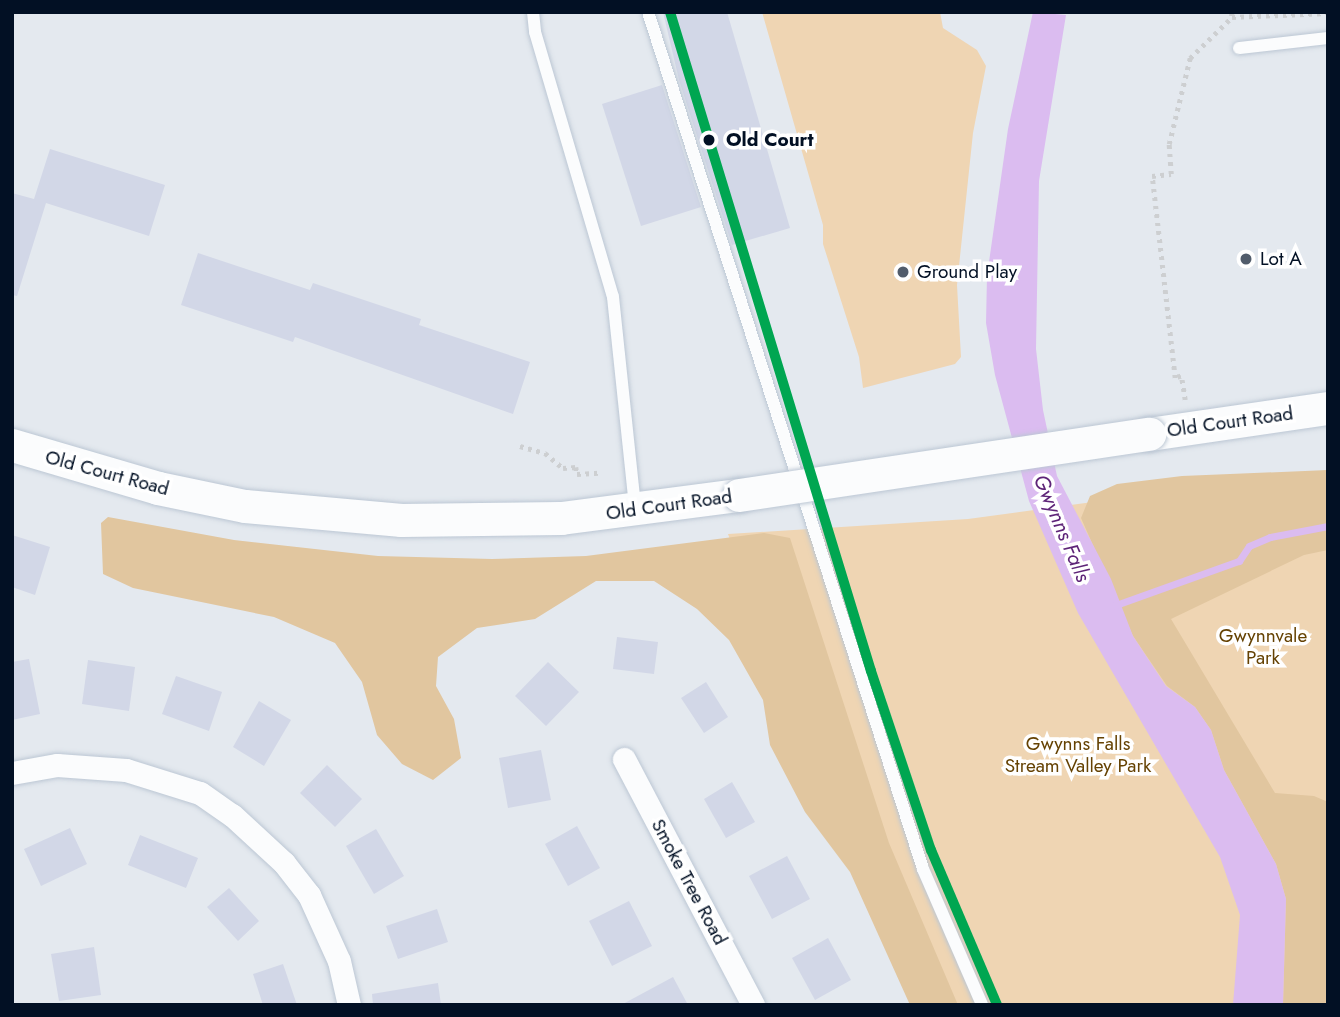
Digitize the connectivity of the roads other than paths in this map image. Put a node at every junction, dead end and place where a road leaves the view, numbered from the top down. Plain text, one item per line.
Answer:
1 (533, 12) edge
2 (648, 12) edge
3 (1328, 38) edge
4 (1240, 48) dead end
5 (1328, 408) edge
6 (12, 445) edge
7 (635, 510) junction
8 (624, 759) dead end
9 (12, 773) edge
10 (349, 1005) edge
11 (753, 1005) edge
12 (982, 1005) edge

1 - 7 lane
2 - 12 lane
3 - 4 lane
5 - 7 main road, Old Court Road, bridge
6 - 7 main road, Old Court Road
8 - 11 street, Smoke Tree Road
9 - 10 street

